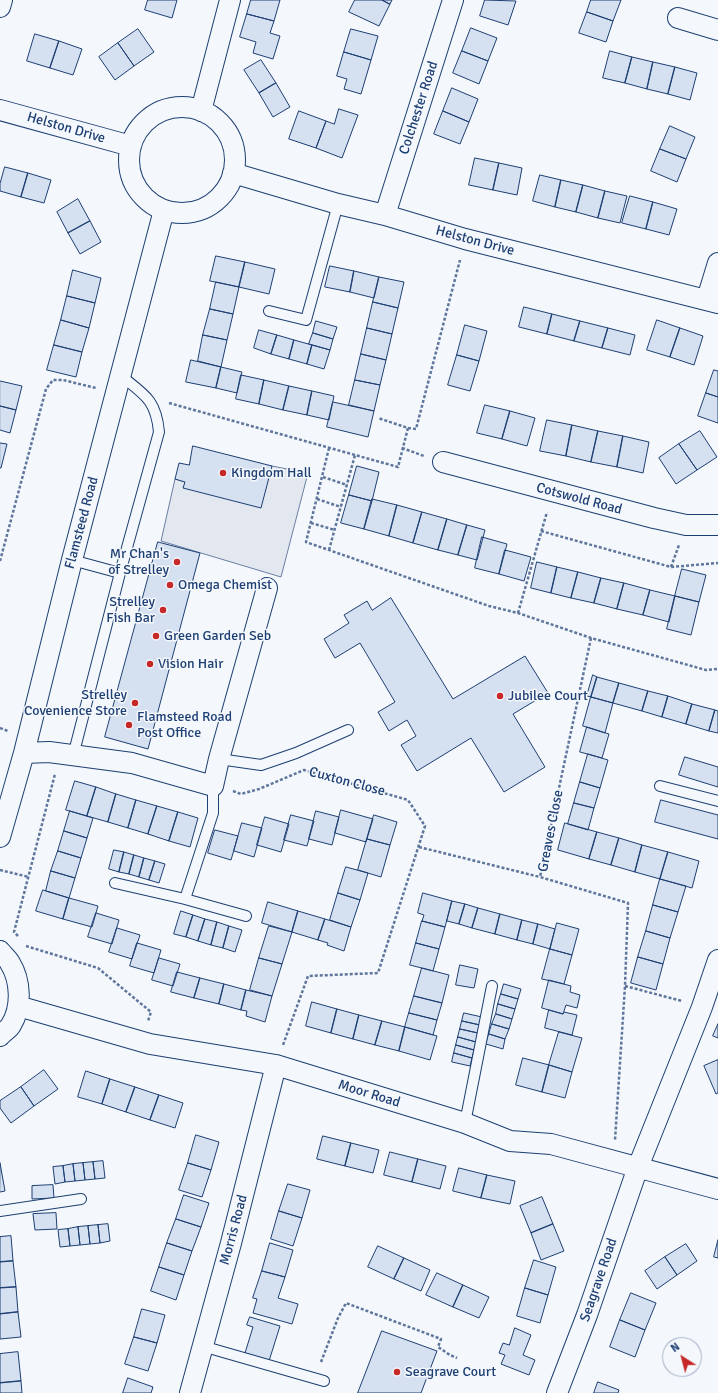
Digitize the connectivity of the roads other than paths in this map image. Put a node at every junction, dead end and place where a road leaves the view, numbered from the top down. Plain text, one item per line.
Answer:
1 (2, 0) edge
2 (230, 0) edge
3 (454, 0) edge
4 (0, 7) edge
5 (678, 18) dead end
6 (718, 30) edge
7 (0, 110) edge
8 (201, 111) junction
9 (131, 146) junction
10 (233, 173) junction
11 (338, 204) junction
12 (164, 210) junction
13 (385, 215) junction
14 (718, 263) edge
15 (713, 301) edge
16 (269, 311) dead end
17 (119, 384) junction
18 (443, 462) dead end
19 (718, 525) edge
20 (72, 560) junction
21 (120, 573) junction
22 (266, 588) dead end
23 (348, 730) dead end
24 (24, 752) junction
25 (67, 755) junction
26 (219, 759) junction
27 (213, 786) junction
28 (660, 786) dead end
29 (718, 801) edge
30 (0, 837) edge
31 (115, 883) dead end
32 (186, 899) junction
33 (246, 916) dead end
34 (0, 951) edge
35 (718, 960) edge
36 (492, 986) dead end
37 (18, 1006) junction
38 (0, 1036) edge
39 (276, 1065) junction
40 (464, 1123) junction
41 (638, 1167) junction
42 (718, 1189) edge
43 (81, 1199) dead end
44 (0, 1211) edge
45 (202, 1346) junction
46 (319, 1379) road end
47 (190, 1393) edge
48 (557, 1393) edge

1 - 4 street
2 - 8 street
3 - 13 street, Colchester Road
5 - 6 street
7 - 9 street, Helston Drive
8 - 9 street
8 - 10 street
9 - 12 street
10 - 11 street, Helston Drive
10 - 12 street
11 - 13 street, Helston Drive
11 - 16 lane
12 - 17 street, Flamsteed Road
13 - 15 street, Helston Drive
14 - 15 street
17 - 20 street, Flamsteed Road
17 - 21 lane
18 - 19 street, Cotswold Road
20 - 21 lane
20 - 24 street, Flamsteed Road
21 - 25 lane
22 - 26 street
23 - 26 lane
24 - 25 street
24 - 30 street, Flamsteed Road
25 - 27 street
26 - 27 street
27 - 32 lane
28 - 29 lane
31 - 32 lane
32 - 33 lane
34 - 37 street
35 - 41 street
36 - 40 lane
37 - 38 street
37 - 39 street, Moor Road
39 - 40 street, Moor Road
39 - 45 street, Morris Road
40 - 41 street, Moor Road
41 - 42 street, Moor Road
41 - 48 street, Seagrave Road
43 - 44 lane
45 - 46 lane
45 - 47 street, Morris Road

